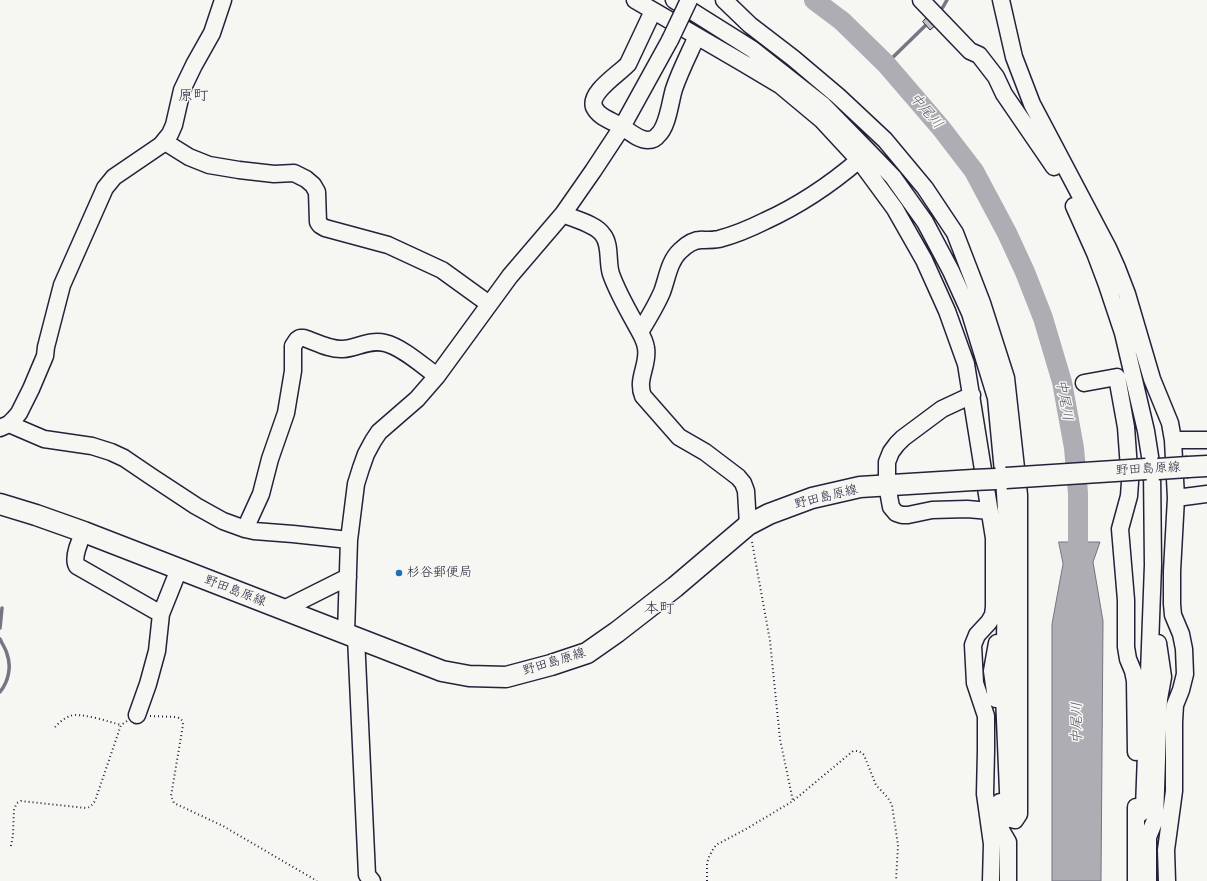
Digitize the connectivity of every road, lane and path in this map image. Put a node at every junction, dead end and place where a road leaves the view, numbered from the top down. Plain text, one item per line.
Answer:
1 (223, 0) edge
2 (635, 0) edge
3 (674, 0) edge
4 (689, 0) edge
5 (724, 0) edge
6 (921, 0) edge
7 (1001, 0) edge
8 (652, 11) junction
9 (697, 36) junction
10 (622, 126) junction
11 (165, 142) junction
12 (859, 160) junction
13 (563, 214) junction
14 (489, 304) junction
15 (640, 332) junction
16 (437, 376) junction
17 (1084, 383) dead end
18 (972, 395) junction
19 (4, 426) edge
20 (1173, 440) junction
21 (1207, 440) edge
22 (1197, 467) edge
23 (1152, 469) junction
24 (1002, 479) junction
25 (887, 485) junction
26 (1207, 494) edge
27 (1176, 498) junction
28 (0, 504) edge
29 (990, 511) junction
30 (748, 525) junction
31 (245, 530) junction
32 (84, 532) junction
33 (349, 540) junction
34 (179, 569) junction
35 (348, 577) junction
36 (284, 609) junction
37 (161, 614) junction
38 (1005, 625) junction
39 (1151, 630) junction
40 (351, 635) junction
41 (137, 715) junction
42 (121, 725) junction
43 (54, 727) dead end
44 (793, 801) junction
45 (1137, 816) junction
46 (11, 846) dead end
47 (316, 881) edge
48 (372, 881) edge
49 (707, 881) edge
50 (896, 881) edge
51 (990, 881) edge
52 (1008, 881) edge
53 (1136, 881) edge
54 (1148, 881) edge
55 (1167, 881) edge

1 - 11 street
2 - 8 street
3 - 24 street
4 - 10 street, bridge
5 - 38 street
6 - 23 street
7 - 20 street
8 - 9 street
8 - 10 street
9 - 10 street
9 - 12 street
10 - 13 street
11 - 14 street
11 - 19 street
12 - 15 street
12 - 18 street
13 - 14 street
13 - 15 street
14 - 16 street
15 - 30 street
16 - 31 street
16 - 33 street
17 - 45 street
18 - 25 street
18 - 29 street
19 - 31 street
20 - 21 street
20 - 27 street
22 - 23 main road, 野田島原線, bridge
23 - 24 main road, 野田島原線, bridge
23 - 39 street
24 - 25 main road, 野田島原線, bridge
24 - 38 street
25 - 29 street
25 - 30 main road, 野田島原線
26 - 27 street
27 - 55 street
28 - 32 main road, 野田島原線
29 - 51 street
30 - 40 main road, 野田島原線
30 - 44 path
31 - 33 street
32 - 34 main road, 野田島原線
32 - 37 street
33 - 35 street
34 - 36 main road, 野田島原線
34 - 37 street
35 - 36 street
35 - 40 street
36 - 40 main road, 野田島原線
37 - 41 street
38 - 52 street
39 - 45 street
39 - 54 street
40 - 48 street
41 - 42 path
41 - 47 path
42 - 43 path
42 - 46 path
44 - 49 path
44 - 50 path
45 - 53 street

